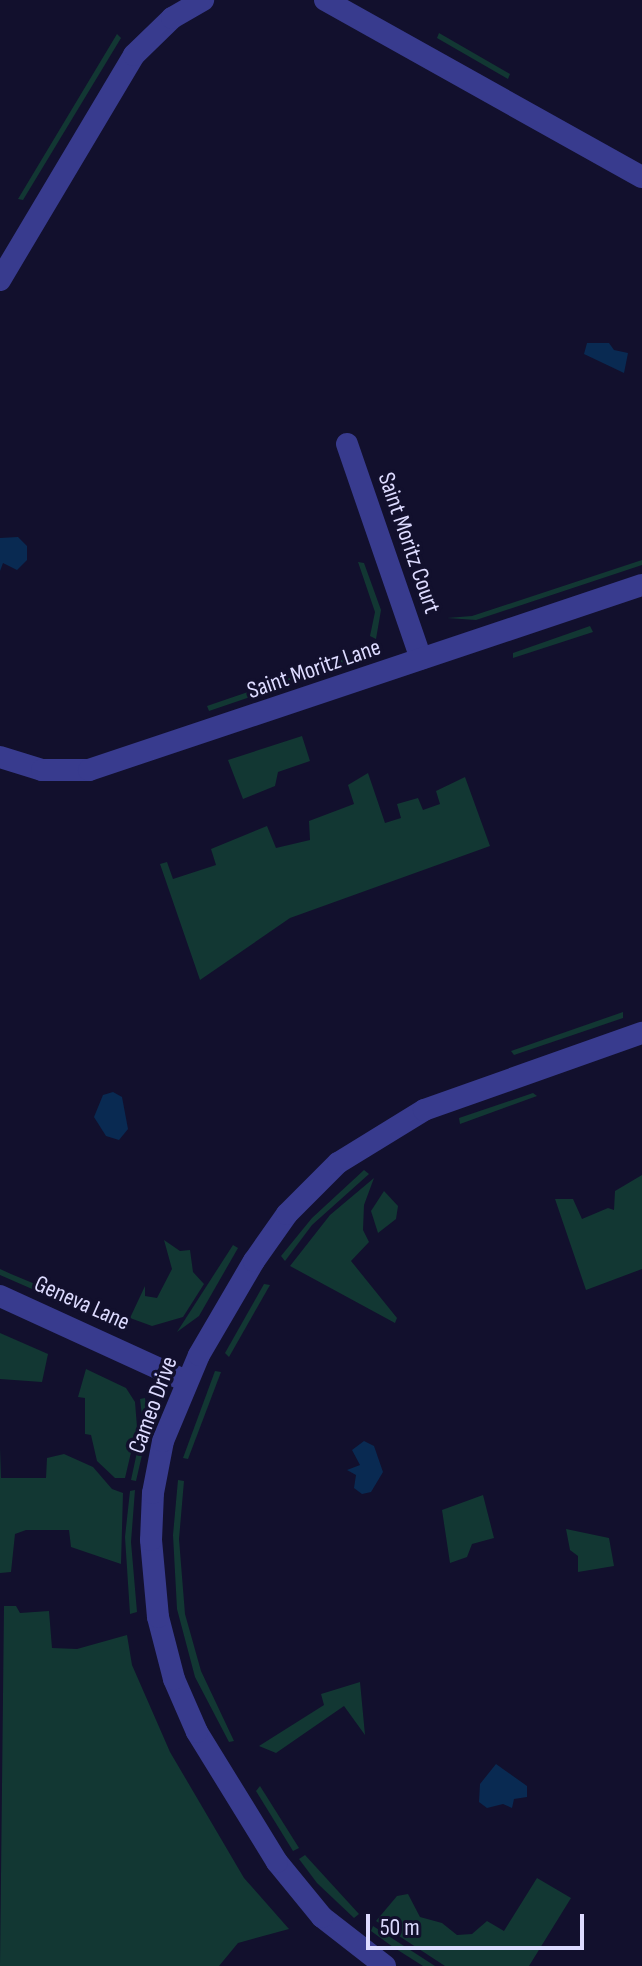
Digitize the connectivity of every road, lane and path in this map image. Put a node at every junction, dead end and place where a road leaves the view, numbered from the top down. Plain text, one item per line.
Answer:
1 (203, 0) edge
2 (325, 0) edge
3 (642, 177) edge
4 (0, 280) edge
5 (347, 444) dead end
6 (642, 585) edge
7 (421, 659) junction
8 (0, 757) edge
9 (642, 1033) edge
10 (0, 1296) edge
11 (186, 1381) junction
12 (385, 1966) edge

1 - 4 street
2 - 3 street
5 - 7 street, Saint Moritz Court
6 - 7 street, Saint Moritz Lane
7 - 8 street, Saint Moritz Lane
9 - 11 street, Cameo Drive
10 - 11 street, Geneva Lane
11 - 12 street, Cameo Drive

